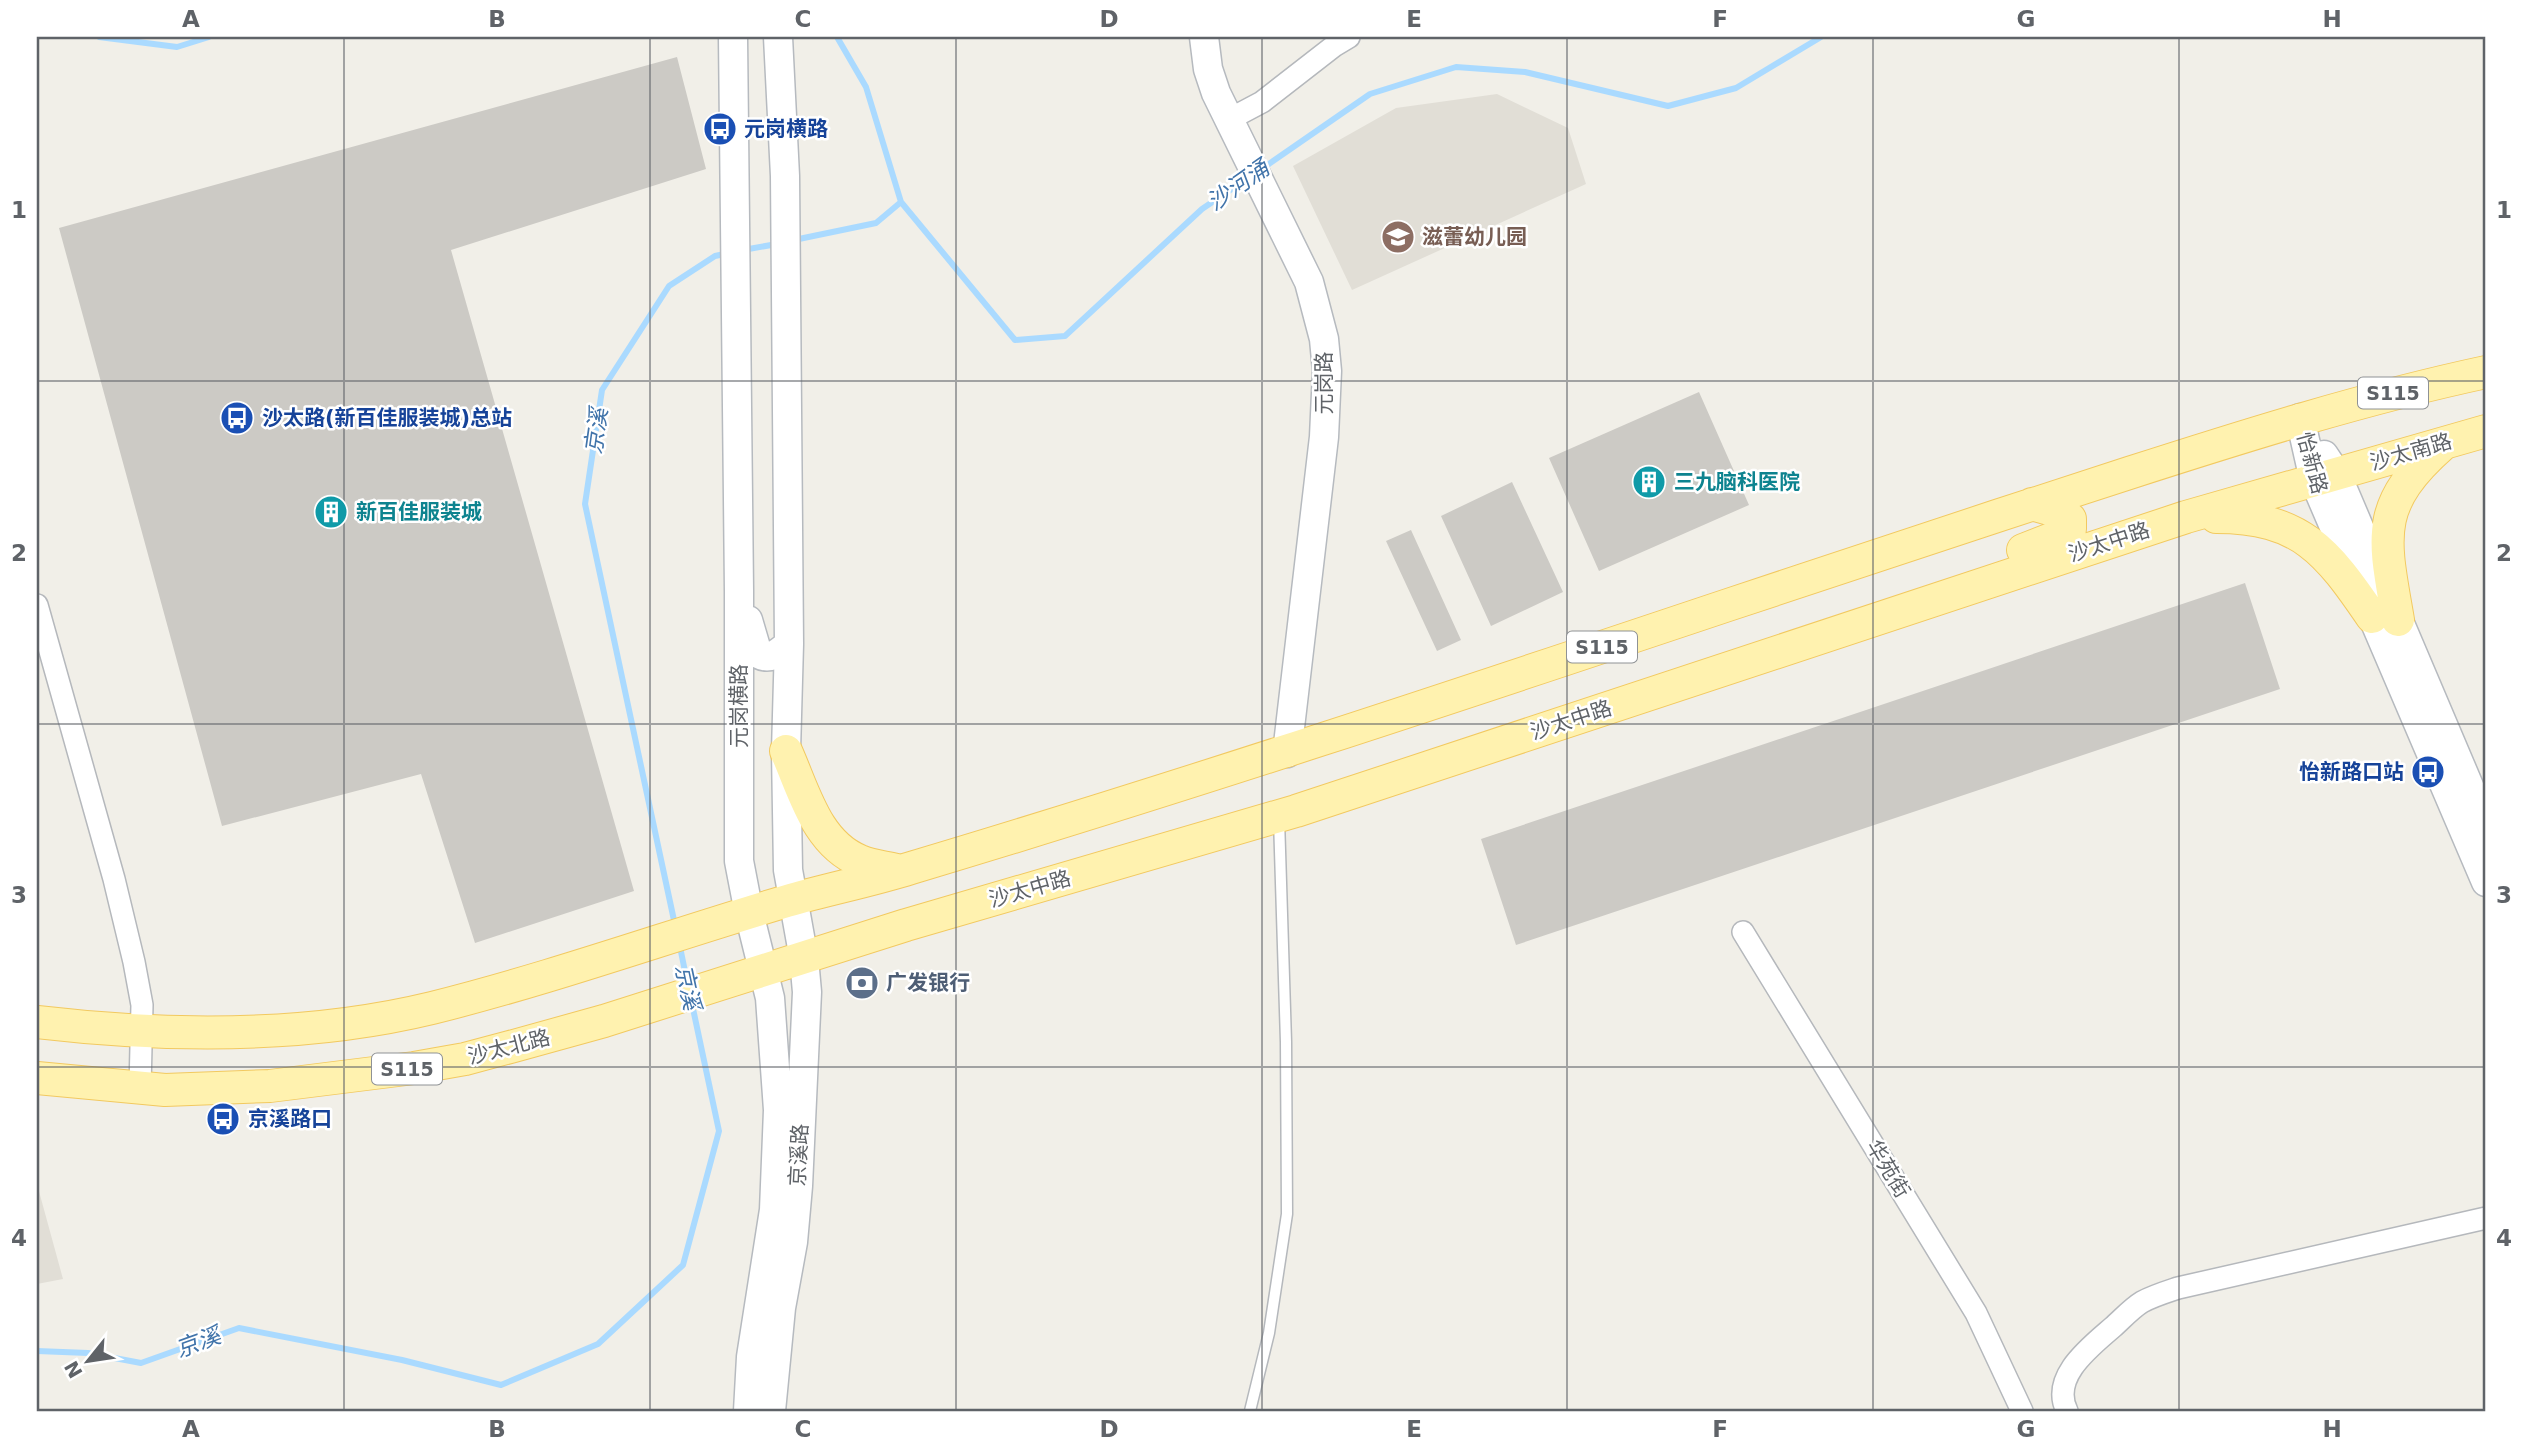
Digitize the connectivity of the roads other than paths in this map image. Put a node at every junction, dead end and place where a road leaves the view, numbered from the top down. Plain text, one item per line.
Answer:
1 (1204, 37) edge
2 (1349, 37) edge
3 (733, 40) edge
4 (778, 45) edge
5 (1233, 130) junction
6 (2486, 372) edge
7 (2300, 418) junction
8 (2475, 434) edge
9 (2325, 477) junction
10 (2032, 504) junction
11 (2186, 517) junction
12 (1972, 587) junction
13 (739, 591) junction
14 (37, 604) edge
15 (2385, 618) junction
16 (789, 644) junction
17 (786, 751) junction
18 (1287, 752) junction
19 (1279, 816) junction
20 (2486, 826) edge
21 (902, 871) junction
22 (2486, 882) edge
23 (792, 899) junction
24 (749, 913) junction
25 (1744, 932) dead end
26 (804, 959) junction
27 (764, 971) junction
28 (37, 1022) edge
29 (143, 1030) junction
30 (37, 1078) edge
31 (140, 1088) junction
32 (2486, 1218) edge
33 (748, 1411) edge
34 (771, 1411) edge
35 (1250, 1411) edge
36 (2022, 1411) edge
37 (2067, 1411) edge

1 - 5 main road, 元岗路
2 - 5 street
3 - 13 main road, 元岗横路
4 - 16 main road
5 - 18 main road, 元岗路
6 - 7 main road, S115
7 - 9 main road, 怡新路
7 - 10 main road, S115
8 - 9 main road, 沙太南路
8 - 15 main road
9 - 11 main road, 沙太中路
9 - 15 main road, 怡新路
10 - 12 main road
10 - 18 main road, S115
11 - 12 main road, 沙太中路
11 - 15 main road
12 - 19 main road, 沙太中路
13 - 16 main road
13 - 24 main road, 元岗横路
14 - 29 street
15 - 20 main road, 怡新路
15 - 22 main road, 怡新路
16 - 17 main road
17 - 21 main road
17 - 23 main road
18 - 21 main road, S115
19 - 26 main road, 沙太中路
19 - 35 lane
21 - 23 main road, S115
23 - 24 main road, S115
23 - 26 main road, 京溪路
24 - 27 main road, 京溪路
24 - 29 main road, S115
25 - 36 street, 华苑街
26 - 27 main road, 沙太北路
26 - 34 main road, 京溪路
27 - 31 main road, 沙太北路 / S115
27 - 33 main road, 京溪路
28 - 29 main road, S115
29 - 31 street
30 - 31 main road, 沙太北路 / S115
32 - 37 street

